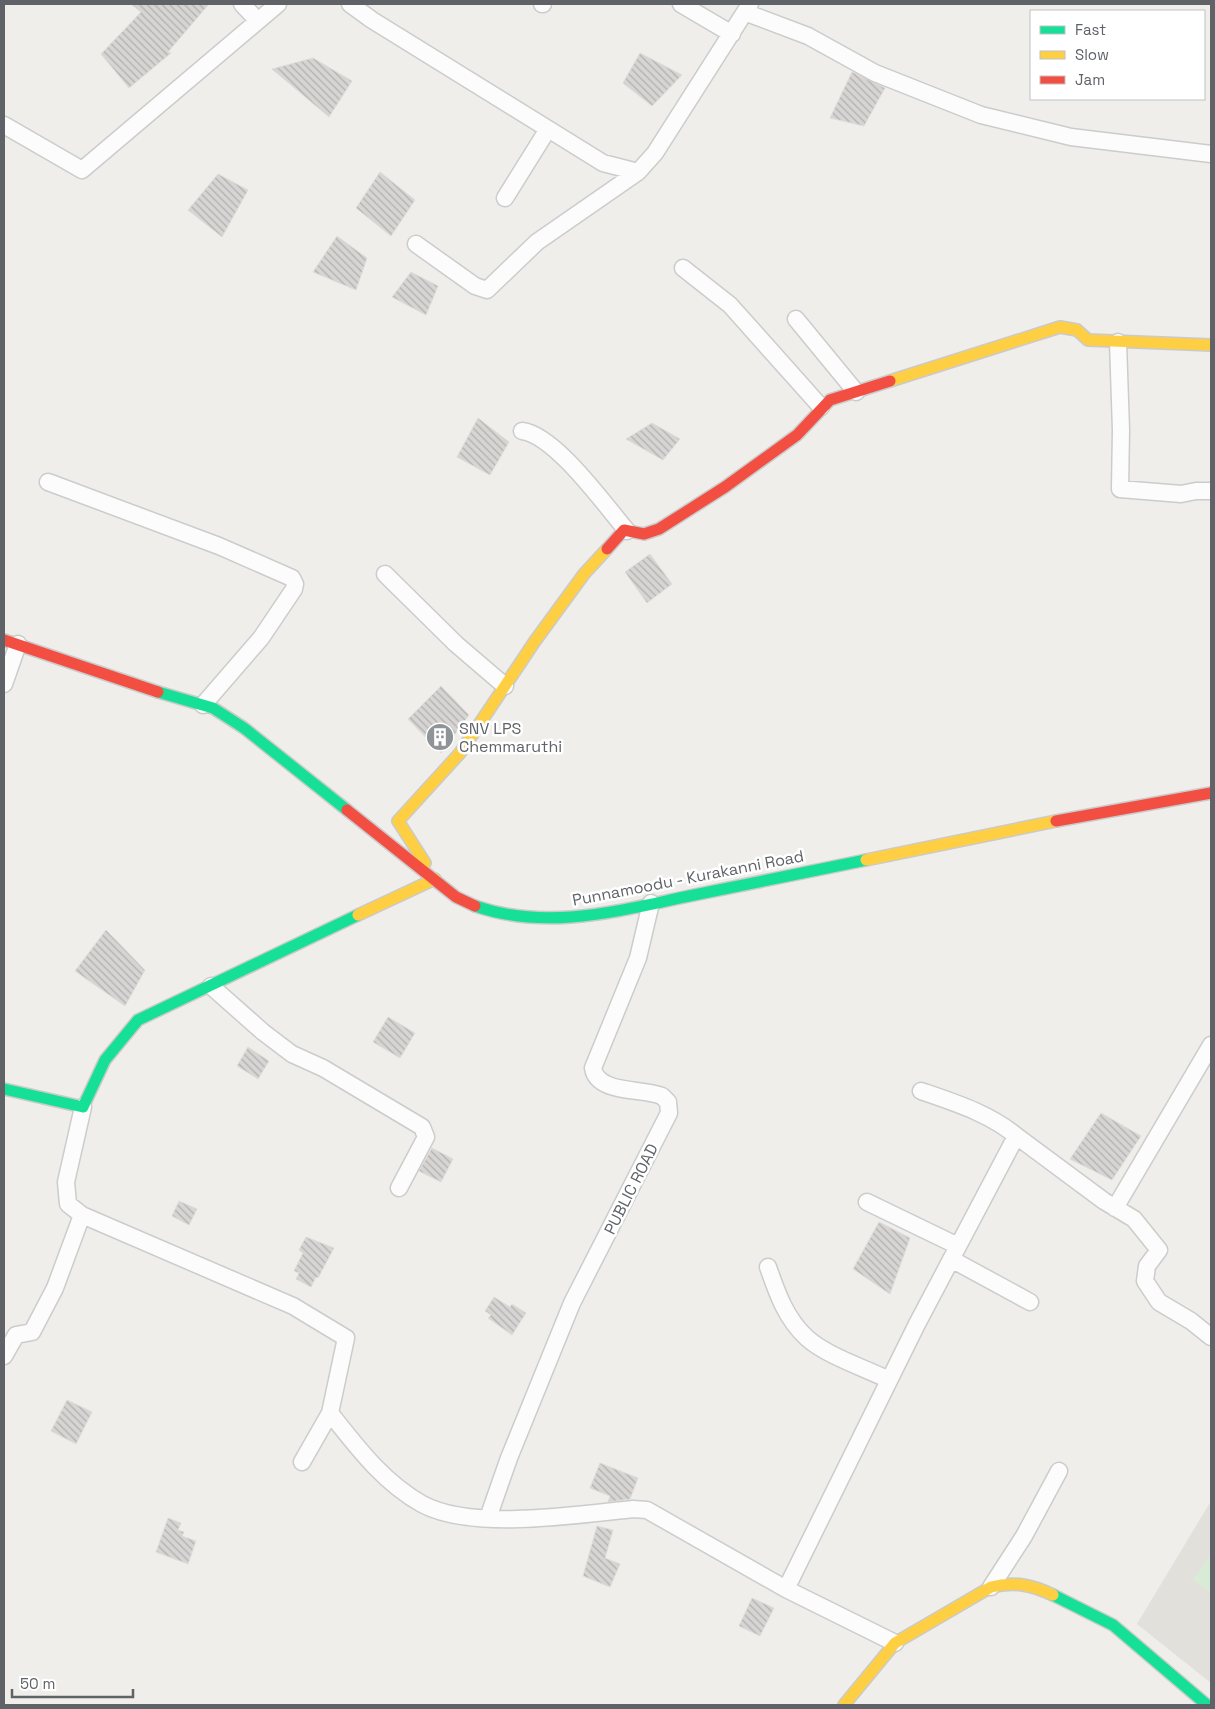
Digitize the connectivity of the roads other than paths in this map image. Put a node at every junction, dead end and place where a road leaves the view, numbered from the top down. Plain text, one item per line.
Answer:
1 (242, 4) edge
2 (278, 4) edge
3 (350, 4) edge
4 (682, 4) edge
5 (748, 8) edge
6 (258, 21) junction
7 (732, 34) junction
8 (4, 125) edge
9 (548, 129) junction
10 (1211, 154) edge
11 (638, 172) junction
12 (505, 198) dead end
13 (416, 244) dead end
14 (683, 268) dead end
15 (796, 319) dead end
16 (1118, 342) junction
17 (1211, 345) edge
18 (856, 392) junction
19 (821, 407) junction
20 (522, 431) dead end
21 (48, 482) dead end
22 (1211, 492) edge
23 (627, 531) junction
24 (385, 574) dead end
25 (11, 642) edge
26 (4, 684) edge
27 (505, 686) junction
28 (203, 705) junction
29 (1211, 793) edge
30 (435, 879) junction
31 (651, 903) junction
32 (211, 986) junction
33 (1211, 1045) edge
34 (4, 1089) edge
35 (921, 1092) dead end
36 (82, 1107) junction
37 (1019, 1138) junction
38 (399, 1188) dead end
39 (867, 1202) dead end
40 (1116, 1208) junction
41 (82, 1215) junction
42 (955, 1252) junction
43 (768, 1267) dead end
44 (1030, 1302) dead end
45 (1211, 1337) edge
46 (4, 1356) edge
47 (890, 1380) junction
48 (330, 1413) junction
49 (302, 1462) dead end
50 (1059, 1471) dead end
51 (488, 1518) junction
52 (991, 1588) junction
53 (786, 1589) junction
54 (895, 1643) junction
55 (844, 1705) edge
56 (1207, 1705) edge

1 - 6 street
2 - 6 street
3 - 9 street
4 - 7 street
5 - 7 street
5 - 10 street
6 - 8 street
7 - 11 street
9 - 11 street
9 - 12 street
11 - 13 street
14 - 19 street
15 - 18 street
16 - 17 main road
16 - 18 main road
16 - 22 street
18 - 19 main road
19 - 23 main road
20 - 23 street
21 - 28 street
23 - 27 main road
24 - 27 street
25 - 26 street
25 - 28 main road, Punnamoodu - Kurakanni Road
27 - 30 main road
28 - 30 main road, Punnamoodu - Kurakanni Road
29 - 31 main road, Punnamoodu - Kurakanni Road
30 - 31 main road, Punnamoodu - Kurakanni Road
30 - 32 main road
31 - 51 street, PUBLIC ROAD
32 - 36 main road
32 - 38 street
33 - 40 street
34 - 36 main road
35 - 37 street
36 - 41 street
37 - 40 street
37 - 42 street
39 - 42 street
40 - 45 street
41 - 46 street
41 - 48 street
42 - 44 street
42 - 47 street
43 - 47 street
47 - 53 street
48 - 49 street
48 - 51 street
50 - 52 street
51 - 53 street
52 - 54 main road
52 - 56 main road
53 - 54 street
54 - 55 main road

